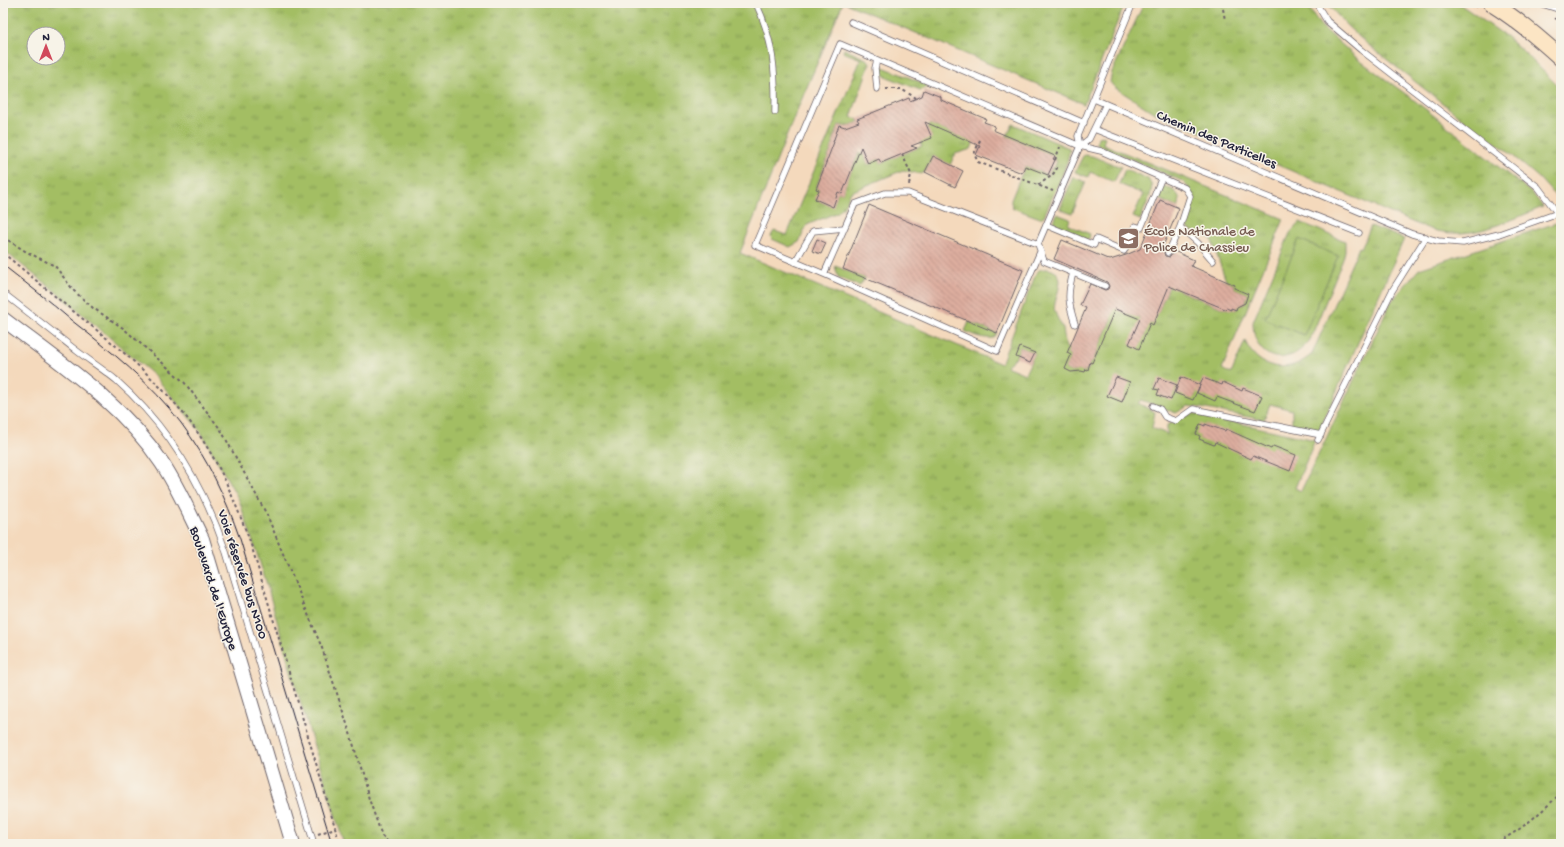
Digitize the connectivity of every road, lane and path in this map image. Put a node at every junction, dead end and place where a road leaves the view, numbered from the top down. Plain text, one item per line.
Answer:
1 (1133, 3) edge
2 (1222, 3) edge
3 (1316, 3) edge
4 (1491, 3) edge
5 (1522, 3) edge
6 (1539, 3) edge
7 (759, 4) edge
8 (1532, 9) dead end
9 (1561, 10) edge
10 (1225, 20) dead end
11 (851, 22) dead end
12 (1561, 58) edge
13 (877, 60) junction
14 (877, 89) joint
15 (916, 98) dead end
16 (1094, 99) junction
17 (1106, 104) junction
18 (775, 112) dead end
19 (1084, 123) junction
20 (1094, 130) junction
21 (1063, 139) junction
22 (980, 140) dead end
23 (1080, 146) junction
24 (902, 154) dead end
25 (1055, 160) dead end
26 (1058, 165) dead end
27 (1162, 178) junction
28 (1038, 185) junction
29 (908, 193) junction
30 (1059, 194) junction
31 (1560, 214) edge
32 (1046, 225) junction
33 (1180, 227) junction
34 (844, 228) junction
35 (1359, 233) dead end
36 (3, 237) edge
37 (1426, 237) junction
38 (1038, 244) junction
39 (1040, 252) junction
40 (1168, 252) dead end
41 (1213, 261) dead end
42 (795, 262) junction
43 (1073, 273) junction
44 (824, 274) junction
45 (1105, 286) dead end
46 (3, 293) edge
47 (3, 319) edge
48 (1075, 324) dead end
49 (1153, 406) dead end
50 (1561, 793) edge
51 (335, 828) dead end
52 (312, 836) junction
53 (289, 840) edge
54 (314, 844) edge
55 (390, 844) edge
56 (1492, 844) edge

1 - 16 lane
2 - 10 path
3 - 31 lane
4 - 12 main road
5 - 8 path
6 - 9 lane
7 - 18 lane
11 - 19 lane
13 - 14 lane
13 - 21 lane
13 - 42 lane
14 - 15 path
16 - 17 lane, Chemin des Particelles
16 - 19 lane
17 - 20 lane
17 - 37 lane, Chemin des Particelles
19 - 23 lane
20 - 23 lane
20 - 35 lane
21 - 23 lane
21 - 25 path
22 - 28 path
23 - 27 lane
23 - 30 lane
24 - 29 path
26 - 28 path
27 - 32 lane
27 - 33 lane
28 - 30 path
29 - 34 lane
29 - 38 lane
30 - 32 lane
31 - 37 lane, Chemin des Particelles
32 - 38 lane
33 - 40 lane
33 - 41 lane
34 - 42 lane
34 - 44 lane
36 - 55 path
37 - 49 lane
38 - 39 lane
39 - 43 lane
39 - 44 lane
42 - 44 lane
43 - 45 lane
43 - 48 lane
46 - 52 lane, Voie réservée bus N100
47 - 53 street, Boulevard de l'Europe
50 - 56 path
51 - 52 path
52 - 54 lane, Voie réservée bus N100

